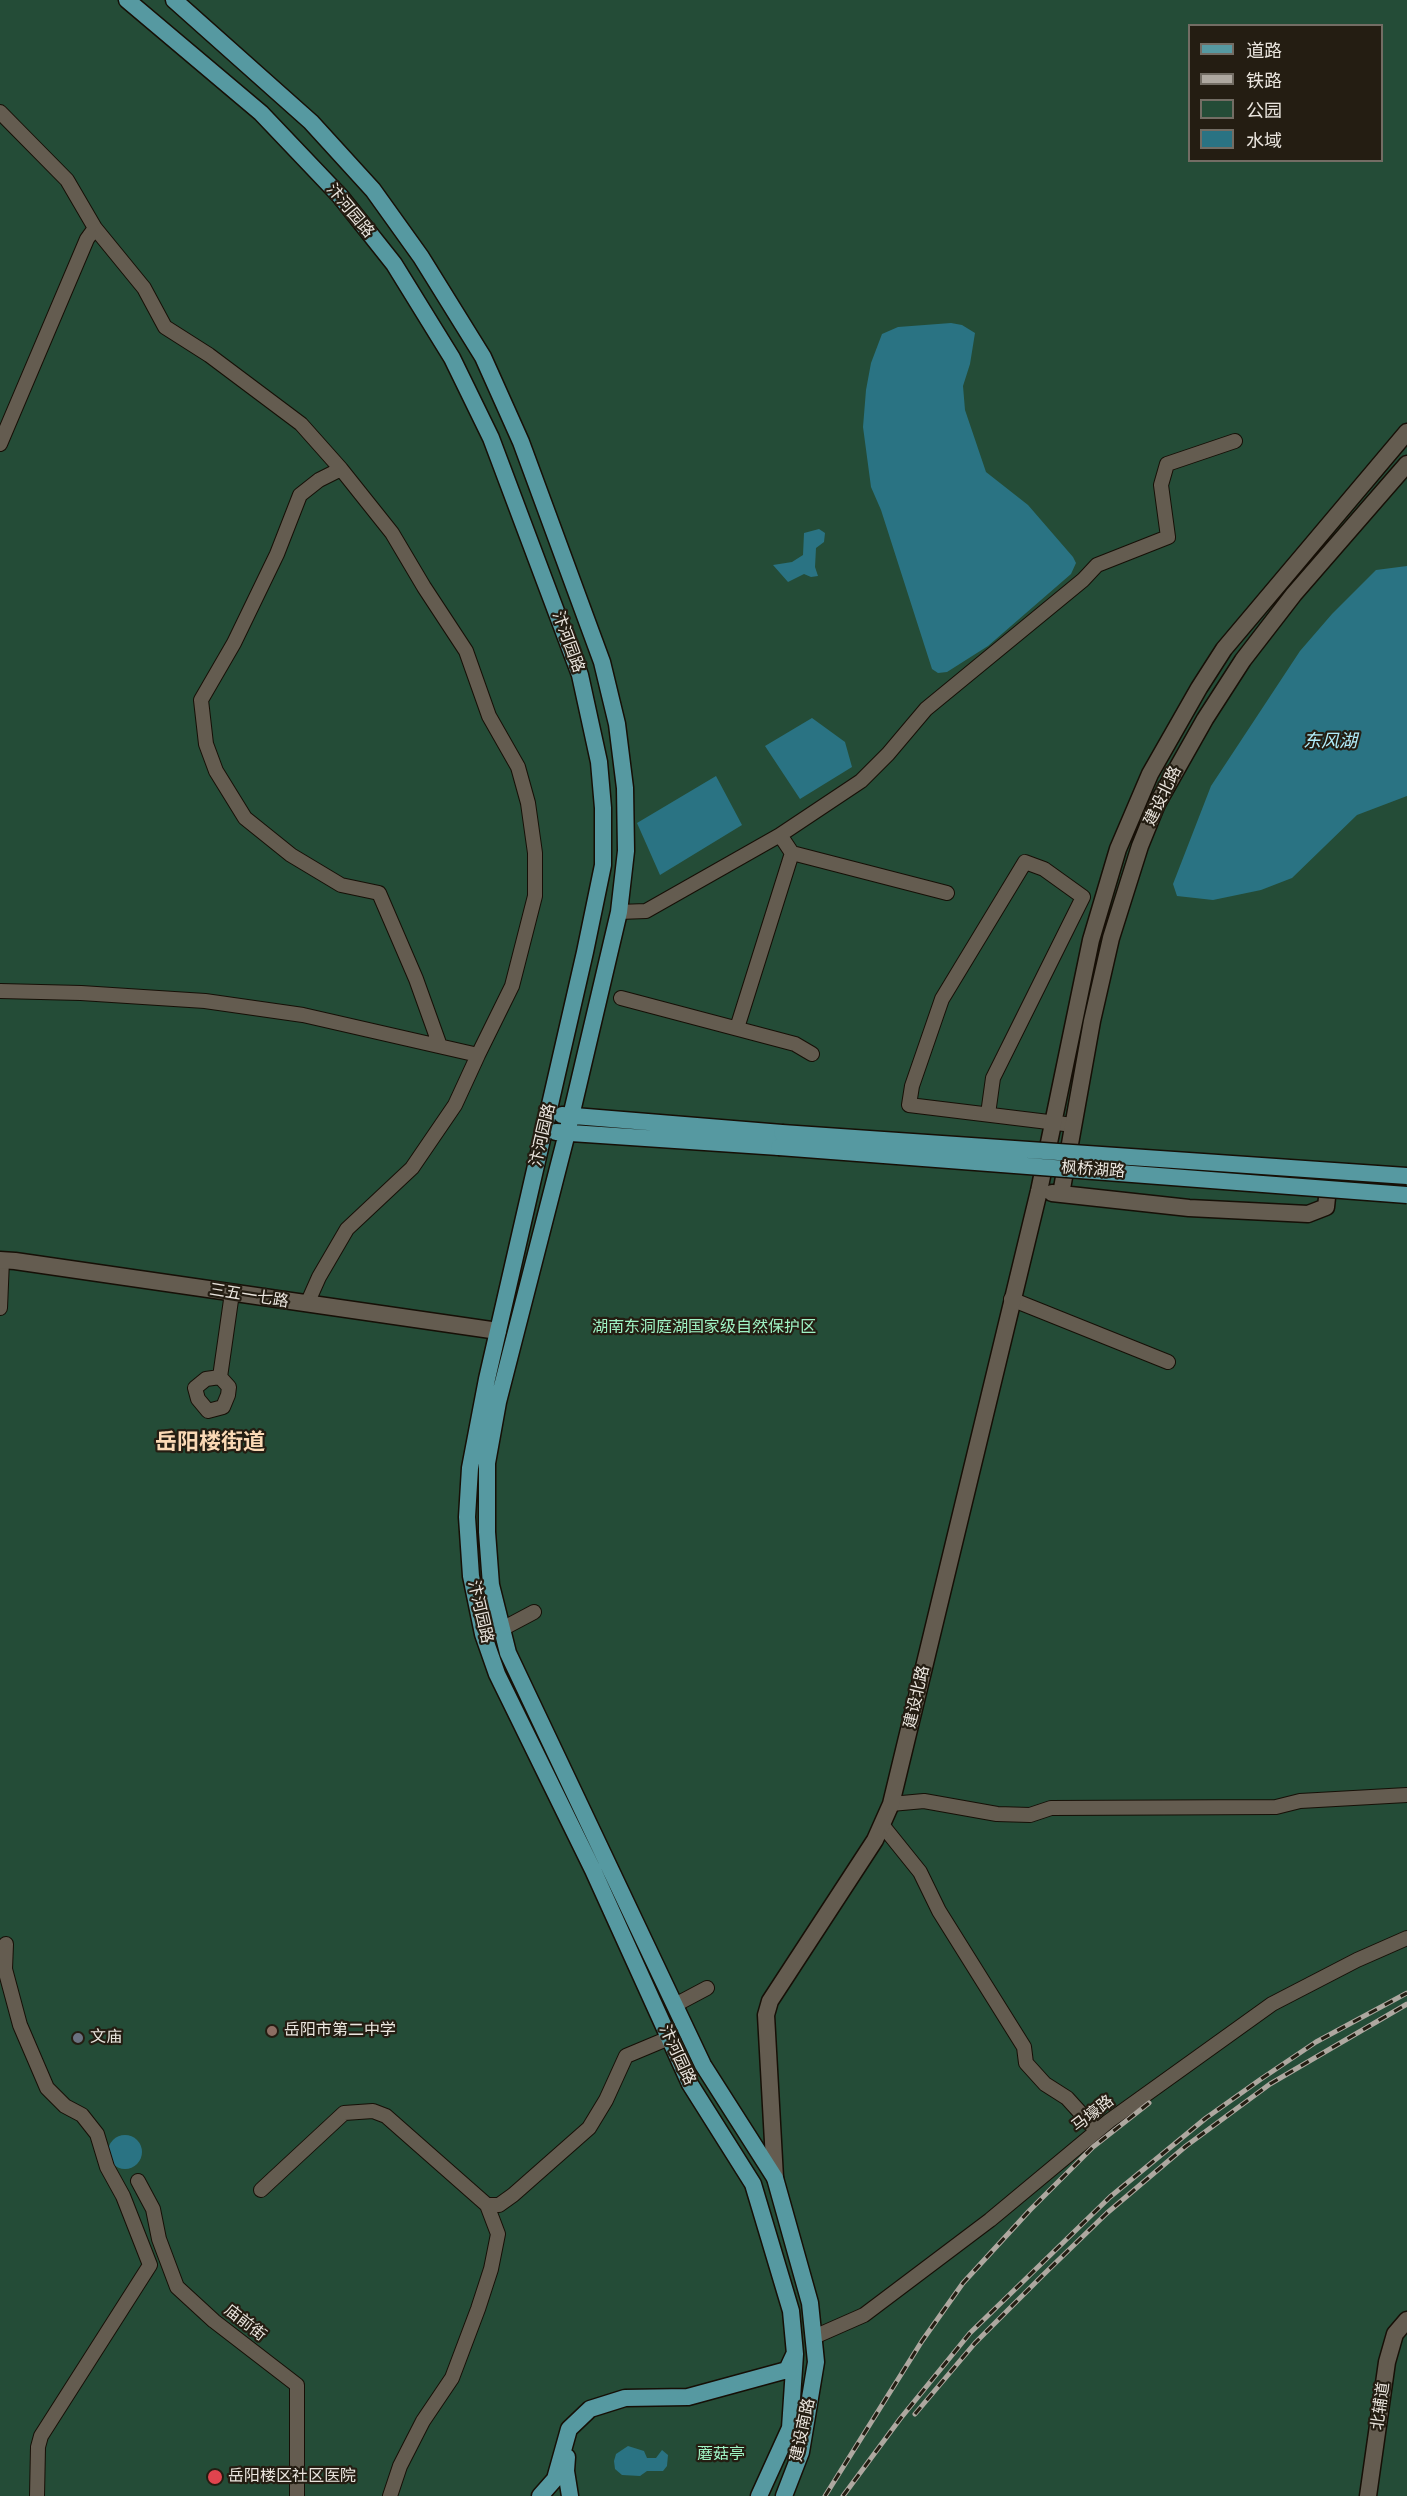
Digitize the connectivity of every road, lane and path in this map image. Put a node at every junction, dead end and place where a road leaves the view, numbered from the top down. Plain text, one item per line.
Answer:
1 (127, 0) edge
2 (174, 0) edge
3 (0, 112) edge
4 (95, 228) junction
5 (1407, 432) edge
6 (1235, 441) dead end
7 (0, 444) edge
8 (1407, 464) edge
9 (340, 469) junction
10 (780, 835) junction
11 (792, 853) junction
12 (947, 893) dead end
13 (619, 912) junction
14 (0, 991) edge
15 (621, 998) dead end
16 (737, 1028) junction
17 (440, 1046) junction
18 (812, 1054) dead end
19 (478, 1056) junction
20 (548, 1114) junction
21 (988, 1114) junction
22 (571, 1116) junction
23 (1053, 1122) junction
24 (1073, 1125) junction
25 (543, 1132) junction
26 (567, 1133) junction
27 (781, 1140) junction
28 (1407, 1176) edge
29 (1328, 1188) junction
30 (1039, 1191) junction
31 (1061, 1194) junction
32 (1407, 1195) edge
33 (1, 1260) edge
34 (514, 1263) junction
35 (533, 1268) junction
36 (232, 1293) junction
37 (1011, 1299) junction
38 (307, 1304) junction
39 (0, 1308) edge
40 (498, 1331) junction
41 (1168, 1362) dead end
42 (220, 1377) dead end
43 (534, 1612) dead end
44 (502, 1629) junction
45 (1407, 1795) edge
46 (891, 1804) junction
47 (883, 1826) junction
48 (1407, 1938) edge
49 (6, 1944) dead end
50 (707, 1988) dead end
51 (675, 2005) junction
52 (669, 2038) junction
53 (1097, 2131) junction
54 (775, 2178) junction
55 (138, 2181) dead end
56 (261, 2190) dead end
57 (487, 2205) junction
58 (1407, 2320) edge
59 (814, 2337) junction
60 (795, 2354) junction
61 (816, 2362) joint
62 (569, 2429) junction
63 (37, 2496) edge
64 (297, 2496) edge
65 (390, 2496) edge
66 (540, 2496) edge
67 (570, 2496) edge
68 (759, 2496) edge
69 (784, 2496) edge
70 (1368, 2496) edge

1 - 20 main road, 汴河园路
2 - 13 main road, 汴河园路
3 - 4 street
4 - 7 street
4 - 9 street
5 - 23 main road, 建设北路
6 - 10 street
8 - 24 main road, 建设北路
9 - 17 street
9 - 19 street
10 - 11 street
10 - 13 street
11 - 12 street
11 - 16 street
13 - 22 main road, 汴河园路
14 - 17 street
15 - 16 street
16 - 18 street
17 - 19 street
19 - 38 street
20 - 22 main road
20 - 25 main road, 汴河园路
21 - 21 street
21 - 23 street
22 - 26 main road, 汴河园路
22 - 27 main road
23 - 24 street
23 - 30 main road, 建设北路
24 - 31 main road, 建设北路
25 - 26 main road
25 - 34 main road, 汴河园路
26 - 27 main road
26 - 35 main road, 汴河园路
27 - 28 main road, 枫桥湖路, bridge
27 - 29 main road, 枫桥湖路, bridge
29 - 31 main road
29 - 32 main road, 枫桥湖路, bridge
30 - 31 main road
30 - 37 main road, 建设北路
33 - 36 main road, 三五一七路
33 - 39 street
34 - 35 main road
34 - 40 main road, 汴河园路
35 - 44 main road, 汴河园路
36 - 38 main road, 三五一七路
36 - 42 street
37 - 41 street
37 - 46 main road, 建设北路
38 - 40 main road, 三五一七路
40 - 52 main road, 汴河园路
43 - 44 street
44 - 51 main road, 汴河园路
45 - 46 street
46 - 47 main road, 建设北路
47 - 53 street
47 - 54 main road, 建设北路
48 - 53 street, 马壕路
49 - 63 street
50 - 51 street
51 - 54 main road, 汴河园路
52 - 57 street
52 - 60 main road, 汴河园路
53 - 59 street, 马壕路
54 - 59 main road, 汴河园路
55 - 64 street, 庙前街
56 - 57 street
57 - 65 street
58 - 70 main road, 北辅道
59 - 61 main road, 汴河园路
60 - 62 main road
60 - 68 main road, 建设南路
61 - 69 main road, 建设南路
62 - 66 main road
62 - 67 main road

